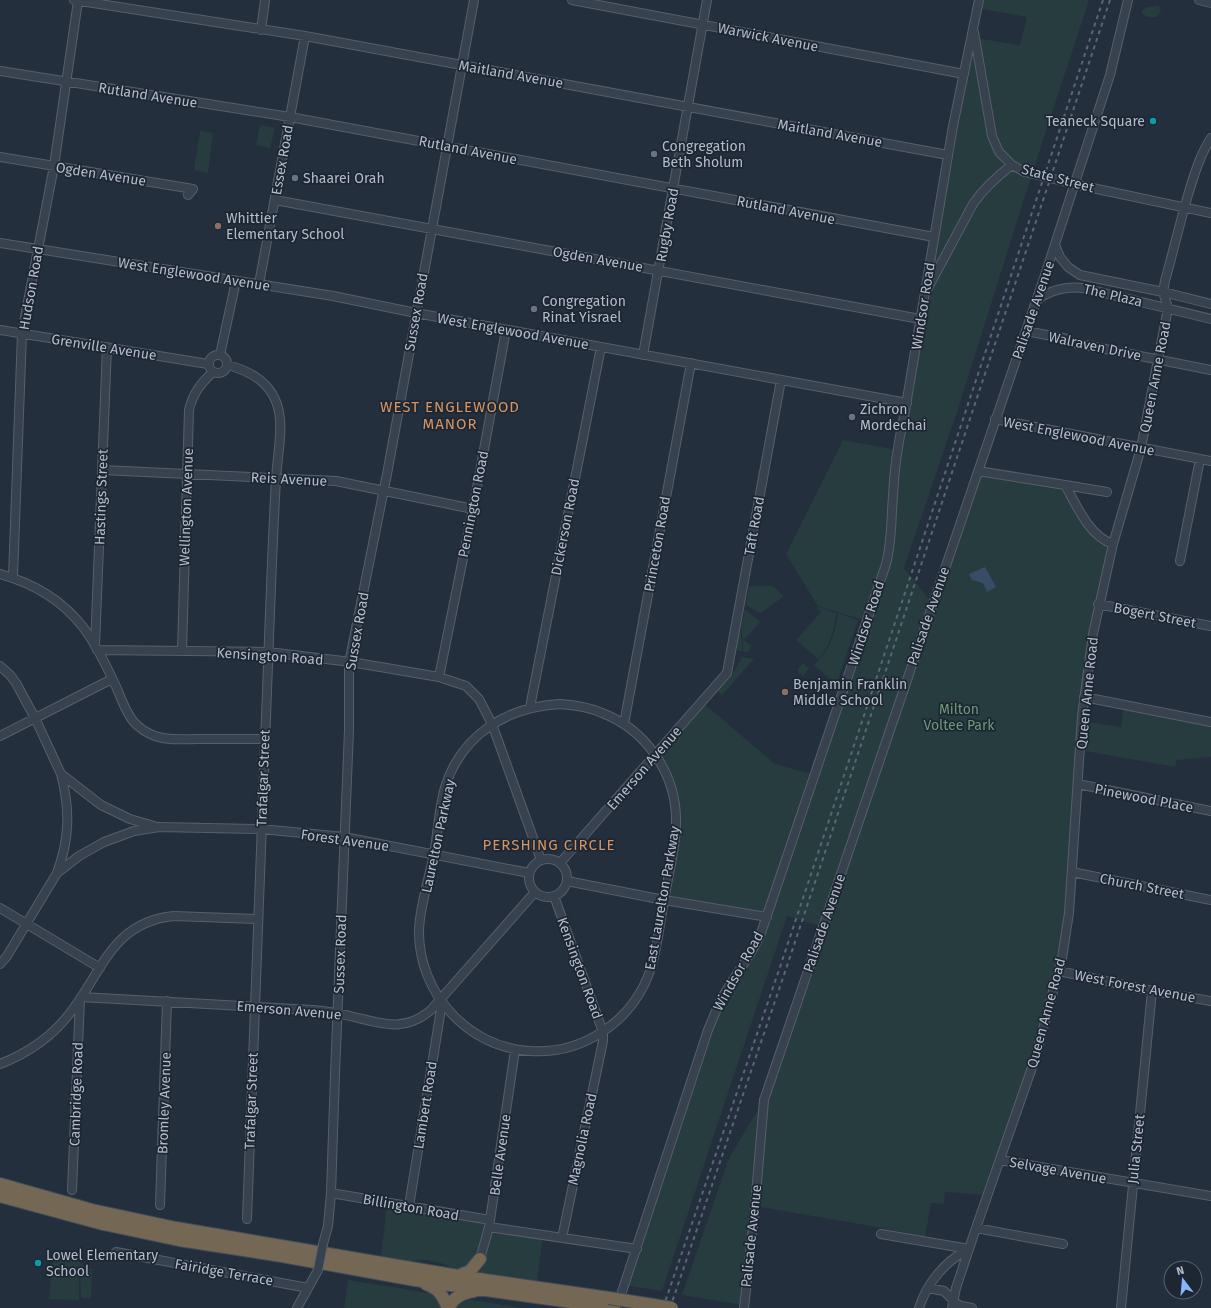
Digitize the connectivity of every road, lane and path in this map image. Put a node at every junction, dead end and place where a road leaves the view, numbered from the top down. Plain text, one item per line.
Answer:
1 (76, 0) edge
2 (265, 0) edge
3 (474, 0) edge
4 (572, 0) edge
5 (707, 0) edge
6 (979, 0) edge
7 (1128, 0) edge
8 (1199, 0) edge
9 (1211, 3) edge
10 (703, 25) junction
11 (973, 27) junction
12 (261, 30) junction
13 (305, 36) junction
14 (462, 65) junction
15 (0, 71) edge
16 (964, 74) junction
17 (66, 82) junction
18 (688, 107) junction
19 (290, 118) junction
20 (1211, 138) edge
21 (447, 147) junction
22 (948, 156) junction
23 (0, 157) edge
24 (1012, 165) junction
25 (54, 166) junction
26 (673, 189) junction
27 (188, 195) dead end
28 (275, 200) junction
29 (1184, 208) junction
30 (1211, 214) edge
31 (431, 229) junction
32 (934, 237) junction
33 (0, 243) edge
34 (1055, 245) junction
35 (38, 249) junction
36 (658, 271) junction
37 (236, 281) junction
38 (259, 284) junction
39 (1163, 292) junction
40 (924, 294) junction
41 (1036, 301) junction
42 (1211, 304) edge
43 (1168, 308) junction
44 (416, 313) junction
45 (920, 319) junction
46 (1211, 319) edge
47 (0, 330) edge
48 (506, 330) junction
49 (1026, 331) junction
50 (22, 333) junction
51 (107, 347) junction
52 (601, 347) junction
53 (220, 355) junction
54 (643, 355) junction
55 (1158, 359) junction
56 (691, 363) junction
57 (208, 364) junction
58 (227, 365) junction
59 (1211, 370) edge
60 (213, 372) junction
61 (781, 380) junction
62 (907, 402) junction
63 (995, 419) junction
64 (1141, 448) junction
65 (1200, 459) junction
66 (1211, 461) edge
67 (102, 470) junction
68 (978, 471) junction
69 (187, 474) junction
70 (276, 478) junction
71 (1065, 485) junction
72 (383, 491) junction
73 (1107, 492) dead end
74 (473, 509) junction
75 (1113, 544) junction
76 (1180, 561) dead end
77 (0, 574) edge
78 (13, 577) junction
79 (1098, 604) junction
80 (1211, 626) edge
81 (96, 648) junction
82 (182, 651) junction
83 (268, 652) junction
84 (349, 662) junction
85 (0, 666) edge
86 (727, 672) joint
87 (439, 677) junction
88 (112, 679) junction
89 (1084, 697) junction
90 (530, 707) junction
91 (35, 718) junction
92 (1211, 722) edge
93 (492, 724) junction
94 (624, 724) junction
95 (0, 736) edge
96 (265, 739) junction
97 (655, 755) junction
98 (61, 774) junction
99 (1078, 784) junction
100 (1211, 811) edge
101 (159, 827) junction
102 (261, 829) junction
103 (344, 837) junction
104 (434, 854) junction
105 (541, 860) junction
106 (560, 863) junction
107 (57, 872) junction
108 (1072, 872) junction
109 (529, 873) junction
110 (567, 881) junction
111 (535, 892) junction
112 (554, 896) junction
113 (664, 900) junction
114 (1211, 900) edge
115 (0, 908) edge
116 (767, 917) junction
117 (258, 919) junction
118 (26, 924) junction
119 (0, 964) edge
120 (100, 968) junction
121 (1059, 971) junction
122 (1152, 991) junction
123 (81, 998) junction
124 (167, 1001) junction
125 (1211, 1001) edge
126 (441, 1002) junction
127 (254, 1006) junction
128 (337, 1013) junction
129 (603, 1032) junction
130 (603, 1041) joint
131 (515, 1050) junction
132 (0, 1064) edge
133 (1000, 1160) junction
134 (1133, 1182) junction
135 (0, 1184) edge
136 (72, 1190) dead end
137 (332, 1193) junction
138 (0, 1196) edge
139 (1211, 1196) edge
140 (160, 1205) dead end
141 (409, 1206) junction
142 (246, 1218) dead end
143 (489, 1224) junction
144 (976, 1228) junction
145 (881, 1234) dead end
146 (562, 1238) junction
147 (1063, 1244) dead end
148 (637, 1249) junction
149 (969, 1250) junction
150 (116, 1252) dead end
151 (480, 1259) junction
152 (458, 1276) junction
153 (415, 1280) junction
154 (496, 1281) junction
155 (308, 1288) junction
156 (928, 1288) junction
157 (481, 1290) junction
158 (953, 1304) edge
159 (611, 1305) edge
160 (297, 1308) edge
161 (448, 1308) edge
162 (672, 1308) edge
163 (744, 1308) edge
164 (919, 1308) edge
165 (972, 1308) edge
166 (1122, 1308) edge

1 - 12 street, Maitland Avenue
1 - 17 street, Hudson Road
2 - 12 street
3 - 14 street, Sussex Road
4 - 10 street, Warwick Avenue
5 - 10 street, Rugby Road
6 - 11 street, Windsor Road
7 - 34 street, Palisade Avenue
8 - 9 street
10 - 16 street, Warwick Avenue
10 - 18 street, Rugby Road
11 - 16 street, Windsor Road
11 - 24 street
12 - 13 street, Maitland Avenue
13 - 14 street, Maitland Avenue
13 - 19 street, Essex Road
14 - 18 street, Maitland Avenue
14 - 21 street, Sussex Road
15 - 17 street, Rutland Avenue
16 - 22 street, Windsor Road
17 - 19 street, Rutland Avenue
17 - 25 street, Hudson Road
18 - 22 street, Maitland Avenue
18 - 26 street, Rugby Road
19 - 21 street, Rutland Avenue
19 - 28 street, Essex Road
20 - 29 street
21 - 26 street, Rutland Avenue
21 - 31 street, Sussex Road
22 - 32 street, Windsor Road
23 - 25 street, Ogden Avenue
24 - 29 street, State Street, bridge
24 - 40 street, State Street
25 - 27 street, Ogden Avenue
25 - 35 street, Hudson Road
26 - 32 street, Rutland Avenue
26 - 36 street, Rugby Road
28 - 31 street, Ogden Avenue
28 - 38 street, Essex Road
29 - 30 street, State Street
29 - 39 street
31 - 36 street, Ogden Avenue
31 - 44 street, Sussex Road
32 - 40 street, Windsor Road
33 - 35 street, West Englewood Avenue
34 - 39 street, The Plaza
34 - 41 street, Palisade Avenue
35 - 37 street, West Englewood Avenue
35 - 50 street, Hudson Road
36 - 45 street, Ogden Avenue
36 - 54 street, Rugby Road
37 - 38 street, West Englewood Avenue
37 - 53 street
38 - 44 street, West Englewood Avenue
39 - 42 street, The Plaza
39 - 43 street, Queen Anne Road
40 - 45 street, Windsor Road
41 - 43 street, The Plaza
41 - 49 street, Palisade Avenue
43 - 46 street, The Plaza
43 - 55 street, Queen Anne Road
44 - 48 street, West Englewood Avenue
44 - 72 street, Sussex Road
45 - 62 street, Windsor Road
47 - 50 street, Grenville Avenue
48 - 52 street, West Englewood Avenue
48 - 74 street, Pennington Road
49 - 55 street, Walraven Drive
49 - 63 street, Palisade Avenue
50 - 51 street, Grenville Avenue
50 - 78 street, Hudson Road
51 - 57 street, Grenville Avenue
51 - 67 street, Hastings Street
52 - 54 street, West Englewood Avenue
52 - 90 street, Dickerson Road
53 - 57 street
53 - 58 street
54 - 56 street, West Englewood Avenue
55 - 59 street, Walraven Drive
55 - 64 street, Queen Anne Road
56 - 61 street, West Englewood Avenue
56 - 94 street, Princeton Road
57 - 60 street
58 - 60 street
58 - 70 street, Trafalgar Street
60 - 69 street, Wellington Avenue
61 - 62 street, West Englewood Avenue
61 - 86 street, Taft Road
62 - 116 street, Windsor Road
63 - 64 street, West Englewood Avenue
63 - 68 street, Palisade Avenue
64 - 65 street, West Englewood Avenue
64 - 75 street, Queen Anne Road
65 - 66 street, West Englewood Avenue
65 - 76 street
67 - 69 street, Reis Avenue
67 - 81 street, Hastings Street
68 - 71 street
68 - 163 street, Palisade Avenue
69 - 70 street, Reis Avenue
69 - 82 street, Wellington Avenue
70 - 72 street, Reis Avenue
70 - 83 street, Trafalgar Street
71 - 73 street
71 - 75 street
72 - 74 street, Reis Avenue
72 - 84 street, Sussex Road
74 - 87 street, Pennington Road
75 - 79 street, Queen Anne Road
77 - 78 street
78 - 81 street
79 - 80 street, Bogert Street
79 - 89 street, Queen Anne Road
81 - 82 street, Kensington Road
81 - 88 street
82 - 83 street, Kensington Road
83 - 84 street, Kensington Road
83 - 96 street, Trafalgar Street
84 - 87 street, Kensington Road
84 - 103 street, Sussex Road
85 - 91 street
86 - 97 street, Emerson Avenue
87 - 93 street, Kensington Road
88 - 91 street
88 - 96 street
89 - 92 street
89 - 99 street, Queen Anne Road
90 - 93 street, Laurelton Parkway
90 - 94 street, East Laurelton Parkway
91 - 95 street
91 - 98 street
93 - 104 street, Laurelton Parkway
93 - 105 street, Kensington Road
94 - 97 street, East Laurelton Parkway
96 - 102 street, Trafalgar Street
97 - 106 street, Emerson Avenue
97 - 113 street, East Laurelton Parkway
98 - 101 street
98 - 107 street
99 - 100 street, Pinewood Place
99 - 108 street, Queen Anne Road
101 - 102 street, Forest Avenue
101 - 107 street
102 - 103 street, Forest Avenue
102 - 117 street, Trafalgar Street
103 - 104 street, Forest Avenue
103 - 128 street, Sussex Road
104 - 109 street, Forest Avenue
104 - 126 street, Laurelton Parkway
105 - 106 street
105 - 109 street
106 - 110 street
107 - 118 street
108 - 114 street, Church Street
108 - 121 street, Queen Anne Road
109 - 111 street
110 - 112 street
110 - 113 street
111 - 112 street
111 - 126 street, Emerson Avenue
112 - 129 street, Kensington Road
113 - 116 street
113 - 129 street, East Laurelton Parkway
115 - 118 street
116 - 148 street, Windsor Road
117 - 120 street
117 - 127 street, Trafalgar Street
118 - 119 street
118 - 120 street
120 - 123 street
121 - 122 street, West Forest Avenue
121 - 133 street, Queen Anne Road
122 - 125 street, West Forest Avenue
122 - 134 street, Julia Street
123 - 124 street, Emerson Avenue
123 - 132 street
123 - 136 street, Cambridge Road
124 - 127 street, Emerson Avenue
124 - 140 street, Bromley Avenue
126 - 128 street, Emerson Avenue
126 - 131 street, Laurelton Parkway
126 - 141 street, Lambert Road
127 - 128 street, Emerson Avenue
127 - 142 street, Trafalgar Street
128 - 137 street, Sussex Road
129 - 130 street, Kensington Road
129 - 131 street, East Laurelton Parkway
130 - 146 street, Magnolia Road
131 - 143 street, Belle Avenue
133 - 134 street, Selvage Avenue
133 - 144 street, Queen Anne Road
134 - 139 street, Selvage Avenue
134 - 166 street, Julia Street
135 - 152 highway
137 - 141 street, Billington Road
137 - 155 street, Sussex Road, bridge
138 - 153 highway
141 - 143 street, Billington Road
143 - 146 street, Billington Road
143 - 151 street, Belle Avenue
144 - 147 street
144 - 149 street, Queen Anne Road
145 - 149 street
146 - 148 street, Billington Road
148 - 159 street, Windsor Road
149 - 156 street
149 - 158 street, Queen Anne Road
150 - 155 street, Fairidge Terrace
151 - 152 highway
151 - 154 highway
152 - 154 highway
153 - 157 highway
153 - 161 highway
154 - 159 highway
155 - 160 street, Sussex Road
156 - 158 street
156 - 164 street
157 - 159 highway
157 - 161 highway
158 - 165 street
159 - 162 highway, bridge

